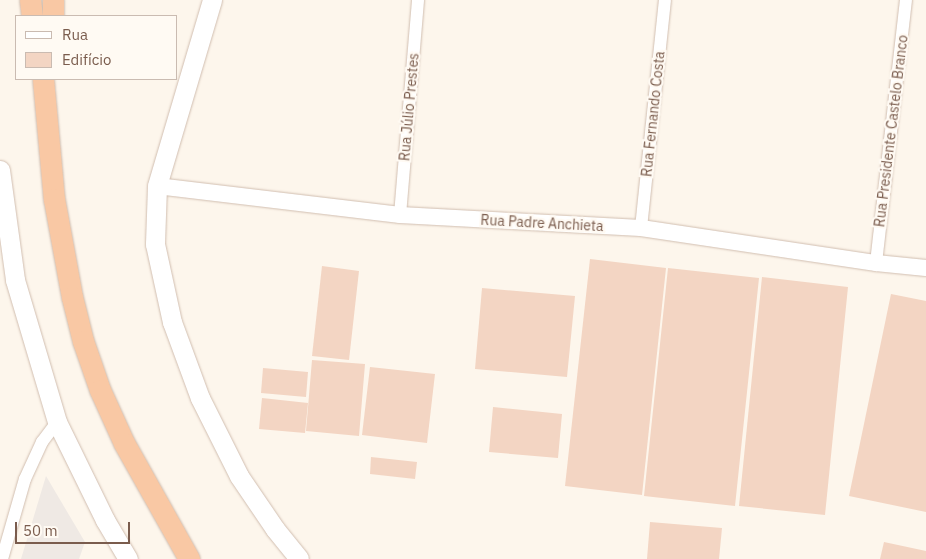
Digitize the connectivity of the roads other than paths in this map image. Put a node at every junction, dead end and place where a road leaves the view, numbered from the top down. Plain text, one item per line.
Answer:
1 (30, 0) edge
2 (39, 0) edge
3 (53, 0) edge
4 (212, 0) edge
5 (418, 0) edge
6 (665, 0) edge
7 (906, 0) edge
8 (32, 15) edge
9 (39, 15) edge
10 (53, 15) edge
11 (38, 80) edge
12 (43, 80) edge
13 (53, 80) edge
14 (48, 136) junction
15 (0, 170) edge
16 (157, 186) junction
17 (400, 215) junction
18 (641, 228) junction
19 (876, 263) junction
20 (926, 268) edge
21 (57, 422) junction
22 (2, 559) edge
23 (128, 559) edge
24 (190, 559) edge
25 (299, 559) edge

1 - 8 highway
2 - 9 highway
3 - 10 highway
4 - 16 main road
5 - 17 street, Rua Júlio Prestes
6 - 18 street, Rua Fernando Costa
7 - 19 street, Rua Presidente Castelo Branco
11 - 14 highway
12 - 14 highway
13 - 14 highway
14 - 24 highway
15 - 21 main road
16 - 17 street, Rua Padre Anchieta
16 - 25 main road
17 - 18 street, Rua Padre Anchieta
18 - 19 street, Rua Padre Anchieta
19 - 20 street, Rua Padre Anchieta
21 - 22 street
21 - 23 main road

